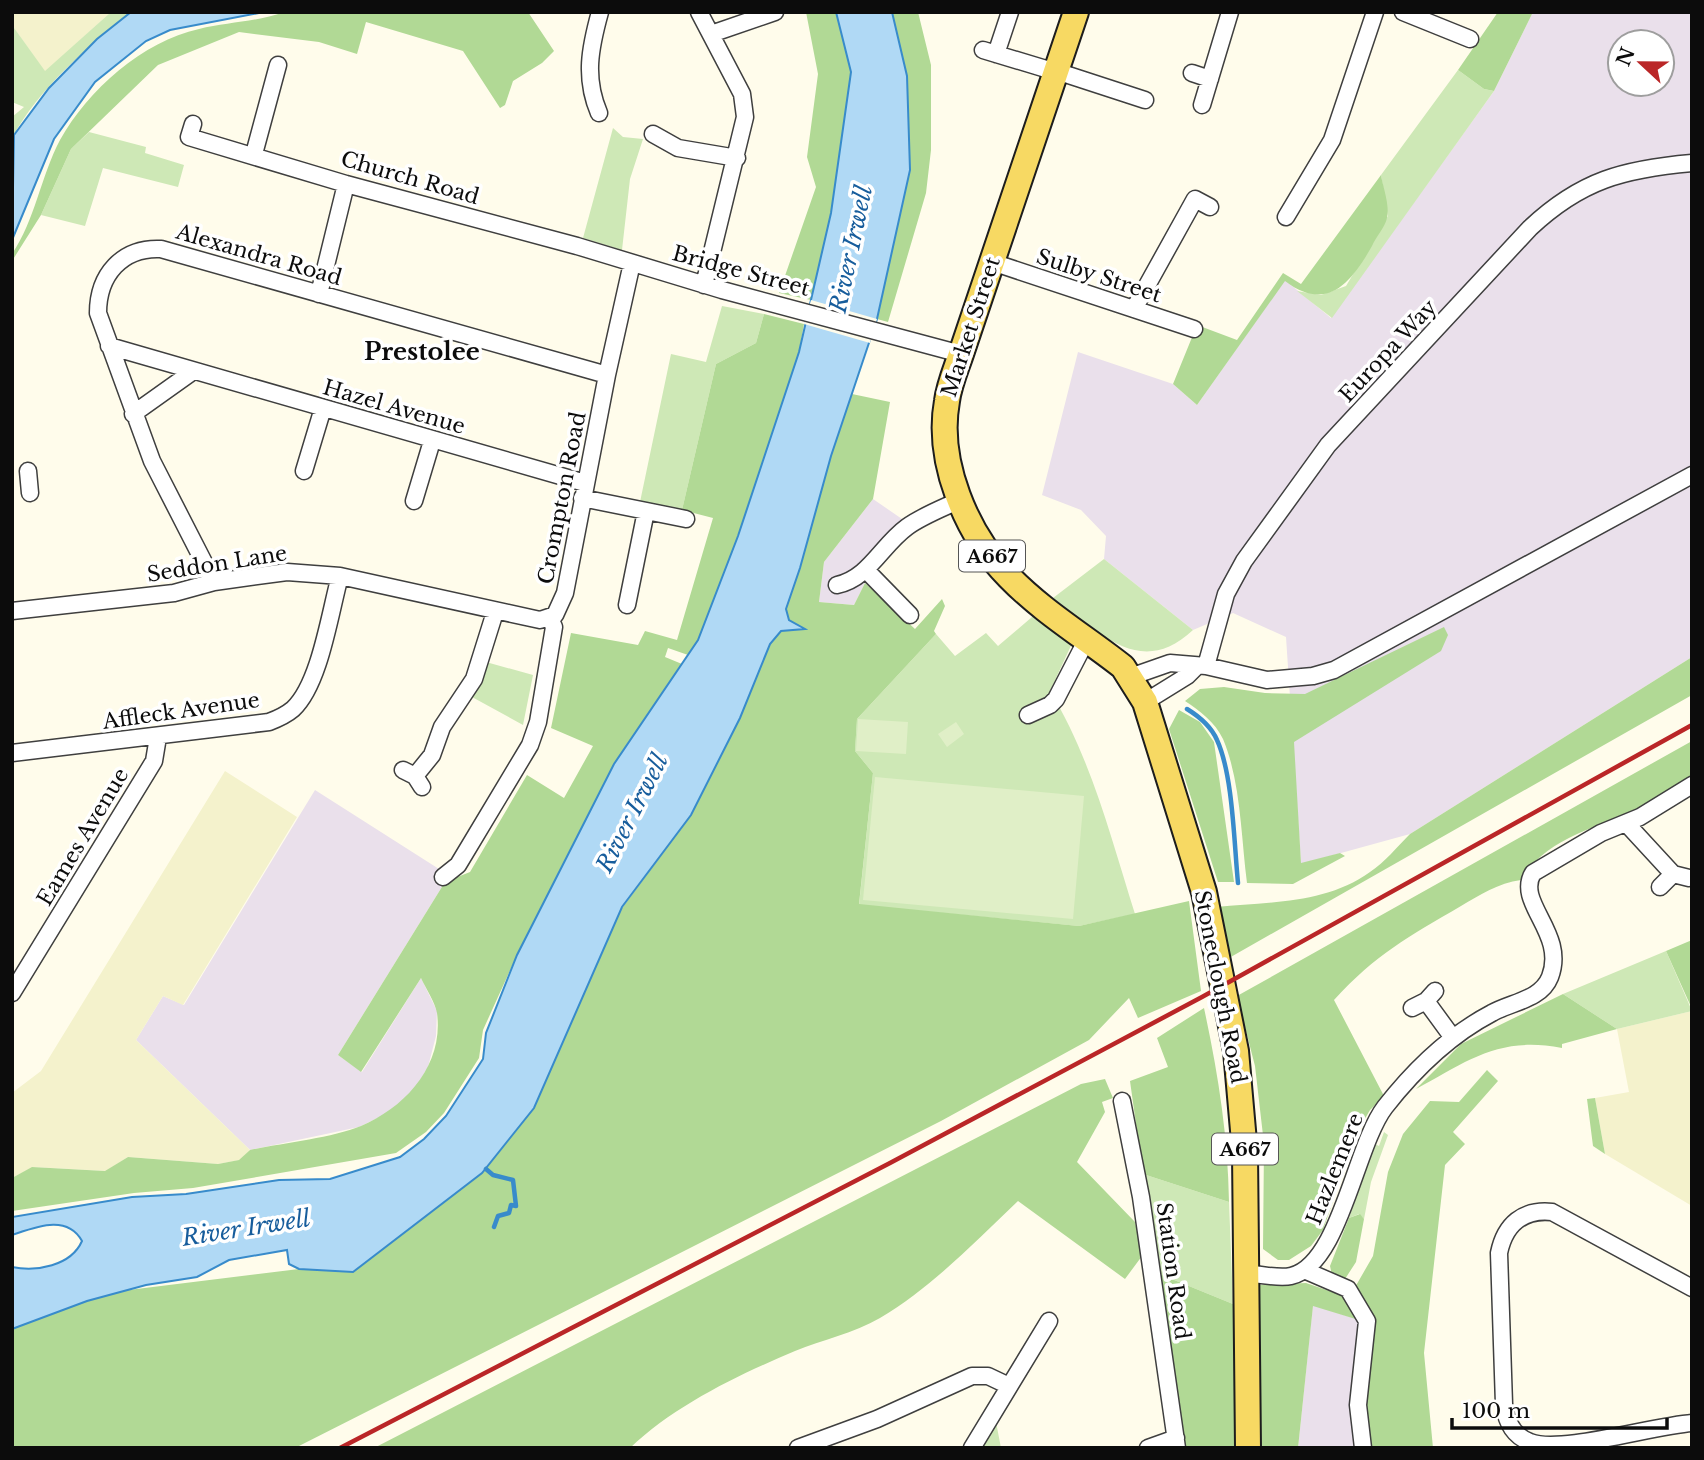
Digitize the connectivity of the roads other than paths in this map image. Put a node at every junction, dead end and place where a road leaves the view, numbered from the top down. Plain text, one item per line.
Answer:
1 (600, 12) edge
2 (699, 12) edge
3 (774, 12) edge
4 (1010, 12) edge
5 (1076, 12) edge
6 (1230, 12) edge
7 (1375, 12) edge
8 (1403, 12) edge
9 (711, 34) junction
10 (1470, 39) dead end
11 (278, 65) dead end
12 (1056, 72) junction
13 (1192, 73) dead end
14 (1210, 79) junction
15 (1145, 100) dead end
16 (1202, 105) dead end
17 (599, 113) dead end
18 (193, 124) dead end
19 (653, 134) dead end
20 (254, 154) junction
21 (737, 158) junction
22 (1692, 163) edge
23 (346, 184) junction
24 (1210, 207) dead end
25 (1285, 217) dead end
26 (632, 262) junction
27 (992, 262) junction
28 (704, 285) junction
29 (319, 294) junction
30 (1134, 309) junction
31 (1194, 329) dead end
32 (109, 346) junction
33 (961, 354) junction
34 (192, 372) junction
35 (607, 375) junction
36 (323, 408) junction
37 (133, 414) junction
38 (432, 441) junction
39 (304, 471) dead end
40 (1692, 475) edge
41 (29, 482) dead end
42 (12, 484) edge
43 (584, 491) junction
44 (414, 500) dead end
45 (960, 500) junction
46 (646, 511) junction
47 (686, 519) dead end
48 (866, 570) junction
49 (340, 576) junction
50 (215, 582) junction
51 (837, 585) dead end
52 (627, 605) dead end
53 (12, 611) edge
54 (495, 612) junction
55 (910, 615) dead end
56 (550, 618) junction
57 (1087, 639) junction
58 (1201, 666) junction
59 (1130, 677) junction
60 (1145, 702) junction
61 (1028, 715) dead end
62 (158, 737) junction
63 (12, 753) edge
64 (413, 778) dead end
65 (1692, 785) edge
66 (1626, 823) junction
67 (443, 877) dead end
68 (1660, 887) dead end
69 (12, 992) edge
70 (1424, 1000) dead end
71 (1453, 1038) junction
72 (1122, 1101) dead end
73 (1304, 1270) junction
74 (1249, 1274) junction
75 (1692, 1288) edge
76 (1049, 1321) dead end
77 (1007, 1385) junction
78 (1692, 1423) edge
79 (1176, 1443) edge
80 (798, 1448) edge
81 (972, 1448) edge
82 (1149, 1448) edge
83 (1248, 1448) edge
84 (1363, 1448) edge

1 - 17 street
2 - 9 street
3 - 9 street
4 - 12 street
5 - 12 main road, Market Street / A667
6 - 14 street
7 - 25 street
8 - 10 street
9 - 21 street
11 - 20 street
12 - 15 street
12 - 27 main road, Market Street / A667
13 - 14 street
14 - 16 street
18 - 20 street, Church Road
19 - 21 street
20 - 23 street, Church Road
21 - 28 street
22 - 58 street, Europa Way
23 - 26 street, Church Road
23 - 29 street
24 - 30 street
26 - 28 street, Bridge Street
26 - 35 street, Crompton Road
27 - 30 street, Sulby Street
27 - 33 main road, Market Street / A667
28 - 33 street, Bridge Street
29 - 32 street, Alexandra Road
29 - 35 street, Alexandra Road
30 - 31 street, Sulby Street
32 - 34 street, Hazel Avenue
32 - 37 street, Alexandra Road
33 - 45 main road, Market Street / A667
34 - 36 street, Hazel Avenue
34 - 37 street
35 - 43 street, Crompton Road
36 - 38 street, Hazel Avenue
36 - 39 street
37 - 50 street, Alexandra Road
38 - 43 street, Hazel Avenue
38 - 44 street
40 - 58 street
41 - 42 street
43 - 46 street, Hazel Avenue
43 - 56 street, Crompton Road
45 - 48 street
45 - 57 main road, Market Street / A667
46 - 47 street, Hazel Avenue
46 - 52 street
48 - 51 street
48 - 55 street
49 - 50 street, Seddon Lane
49 - 54 street, Seddon Lane
49 - 62 street, Affleck Avenue
50 - 53 street, Seddon Lane
54 - 56 street, Seddon Lane
54 - 64 street
56 - 67 street, Crompton Road
57 - 59 main road, Market Street / A667
57 - 61 street
58 - 59 street
58 - 60 street
59 - 60 main road, Market Street / A667
60 - 74 main road, Stoneclough Road / A667
62 - 63 street, Affleck Avenue
62 - 69 street, Eames Avenue
65 - 66 street, Hazlemere
66 - 68 street
66 - 71 street, Hazlemere
70 - 71 street
71 - 73 street, Hazlemere
72 - 79 street, Station Road
73 - 74 street
73 - 84 street
74 - 83 main road, Stoneclough Road / A667
75 - 78 street
76 - 77 street
77 - 80 street
77 - 81 street
79 - 82 street

